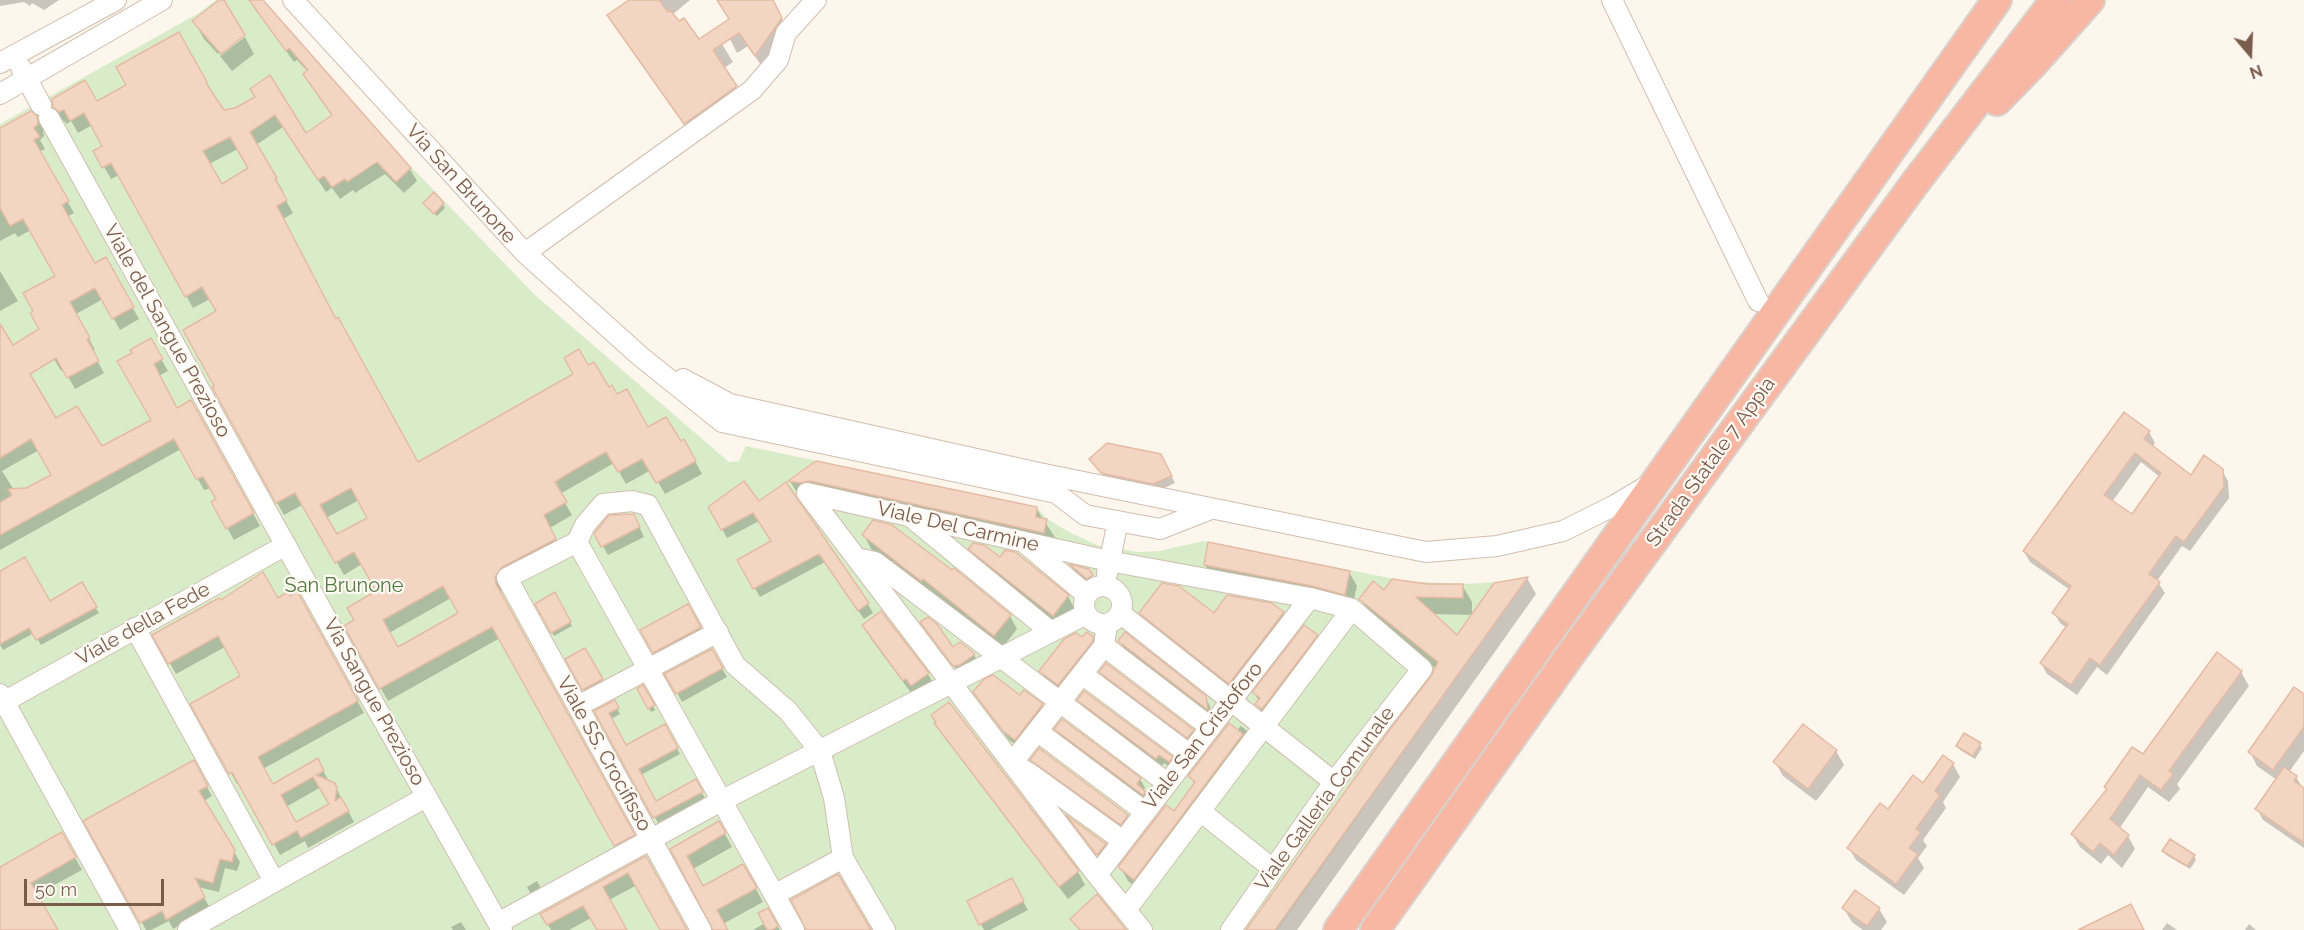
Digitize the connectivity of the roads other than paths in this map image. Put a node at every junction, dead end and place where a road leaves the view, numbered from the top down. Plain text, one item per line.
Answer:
1 (116, 0) edge
2 (162, 0) edge
3 (292, 0) edge
4 (816, 0) edge
5 (1612, 0) edge
6 (1976, 0) edge
7 (1997, 0) edge
8 (2055, 0) edge
9 (2090, 0) edge
10 (7, 59) edge
11 (1952, 63) junction
12 (27, 79) junction
13 (0, 94) edge
14 (1915, 183) junction
15 (525, 253) junction
16 (1758, 301) dead end
17 (640, 356) junction
18 (1657, 480) junction
19 (1211, 509) junction
20 (908, 515) junction
21 (1118, 521) junction
22 (577, 542) junction
23 (1024, 543) junction
24 (286, 545) junction
25 (856, 558) junction
26 (1109, 561) junction
27 (1106, 586) junction
28 (1310, 598) junction
29 (1086, 605) junction
30 (1352, 609) junction
31 (1114, 619) junction
32 (135, 628) junction
33 (718, 632) junction
34 (1051, 632) junction
35 (1104, 646) junction
36 (1001, 658) junction
37 (648, 668) junction
38 (1082, 674) junction
39 (951, 683) junction
40 (1231, 699) junction
41 (1, 700) edge
42 (1059, 702) junction
43 (578, 706) junction
44 (1264, 725) junction
45 (1210, 727) junction
46 (1037, 731) junction
47 (820, 750) junction
48 (1189, 754) junction
49 (1012, 763) junction
50 (1334, 782) junction
51 (1167, 783) junction
52 (426, 796) junction
53 (722, 801) junction
54 (1200, 811) junction
55 (1145, 812) junction
56 (652, 839) junction
57 (1123, 842) junction
58 (843, 858) junction
59 (1273, 869) junction
60 (1097, 875) junction
61 (274, 881) junction
62 (774, 895) junction
63 (1126, 910) junction
64 (500, 926) edge
65 (130, 930) edge
66 (188, 930) edge
67 (701, 930) edge
68 (793, 930) edge
69 (885, 930) edge
70 (1142, 930) edge
71 (1231, 930) edge
72 (1338, 930) edge
73 (1375, 930) edge

1 - 10 street
2 - 12 street
3 - 15 street, Via San Brunone
4 - 15 street
5 - 16 street
6 - 11 highway
7 - 11 highway, Strada Statale 7 Appia
8 - 14 highway, Strada Statale 7 Appia
9 - 14 highway
10 - 12 street, Viale del Sangue Prezioso
11 - 18 highway, Strada Statale 7 Appia
12 - 13 street
12 - 24 street, Viale del Sangue Prezioso
14 - 73 highway, Strada Statale 7 Appia
15 - 17 street, Via San Brunone
17 - 19 street
17 - 21 street
18 - 19 street
18 - 72 highway, Strada Statale 7 Appia
19 - 21 street
20 - 23 street, Viale Del Carmine
20 - 25 street, Viale Del Carmine
20 - 34 street
21 - 26 street
22 - 33 street
22 - 37 street
22 - 43 street, Viale SS. Crocifisso
23 - 26 street, Viale Del Carmine
23 - 29 street
24 - 32 street, Viale della Fede
24 - 52 street, Via Sangue Prezioso
25 - 36 street
25 - 39 street
26 - 27 street
26 - 28 street, Viale Del Carmine
27 - 29 street
27 - 31 street
28 - 30 street, Viale Del Carmine
28 - 40 street, Viale San Cristoforo
29 - 31 street
29 - 34 street
30 - 44 street
30 - 50 street, Viale Galleria Comunale
31 - 35 street
31 - 40 street
32 - 41 street, Viale della Fede
32 - 61 street
33 - 37 street
33 - 47 street
34 - 36 street
35 - 38 street
35 - 45 street
36 - 39 street
36 - 42 street
37 - 43 street
37 - 53 street
38 - 42 street
38 - 48 street
39 - 47 street
39 - 49 street
40 - 44 street
40 - 45 street, Viale San Cristoforo
41 - 65 street
42 - 46 street
42 - 51 street
43 - 56 street, Viale SS. Crocifisso
44 - 50 street
44 - 54 street
45 - 48 street, Viale San Cristoforo
46 - 49 street
46 - 55 street
47 - 53 street
47 - 58 street
48 - 51 street, Viale San Cristoforo
49 - 57 street
49 - 60 street
50 - 59 street, Viale Galleria Comunale
51 - 55 street, Viale San Cristoforo
52 - 61 street
52 - 64 street, Via Sangue Prezioso
53 - 56 street
53 - 62 street
54 - 59 street
54 - 63 street
55 - 57 street, Viale San Cristoforo
56 - 64 street
56 - 67 street, Viale SS. Crocifisso
57 - 60 street, Viale San Cristoforo
58 - 62 street
58 - 69 street
59 - 71 street, Viale Galleria Comunale
60 - 63 street
61 - 66 street
62 - 68 street
63 - 70 street

